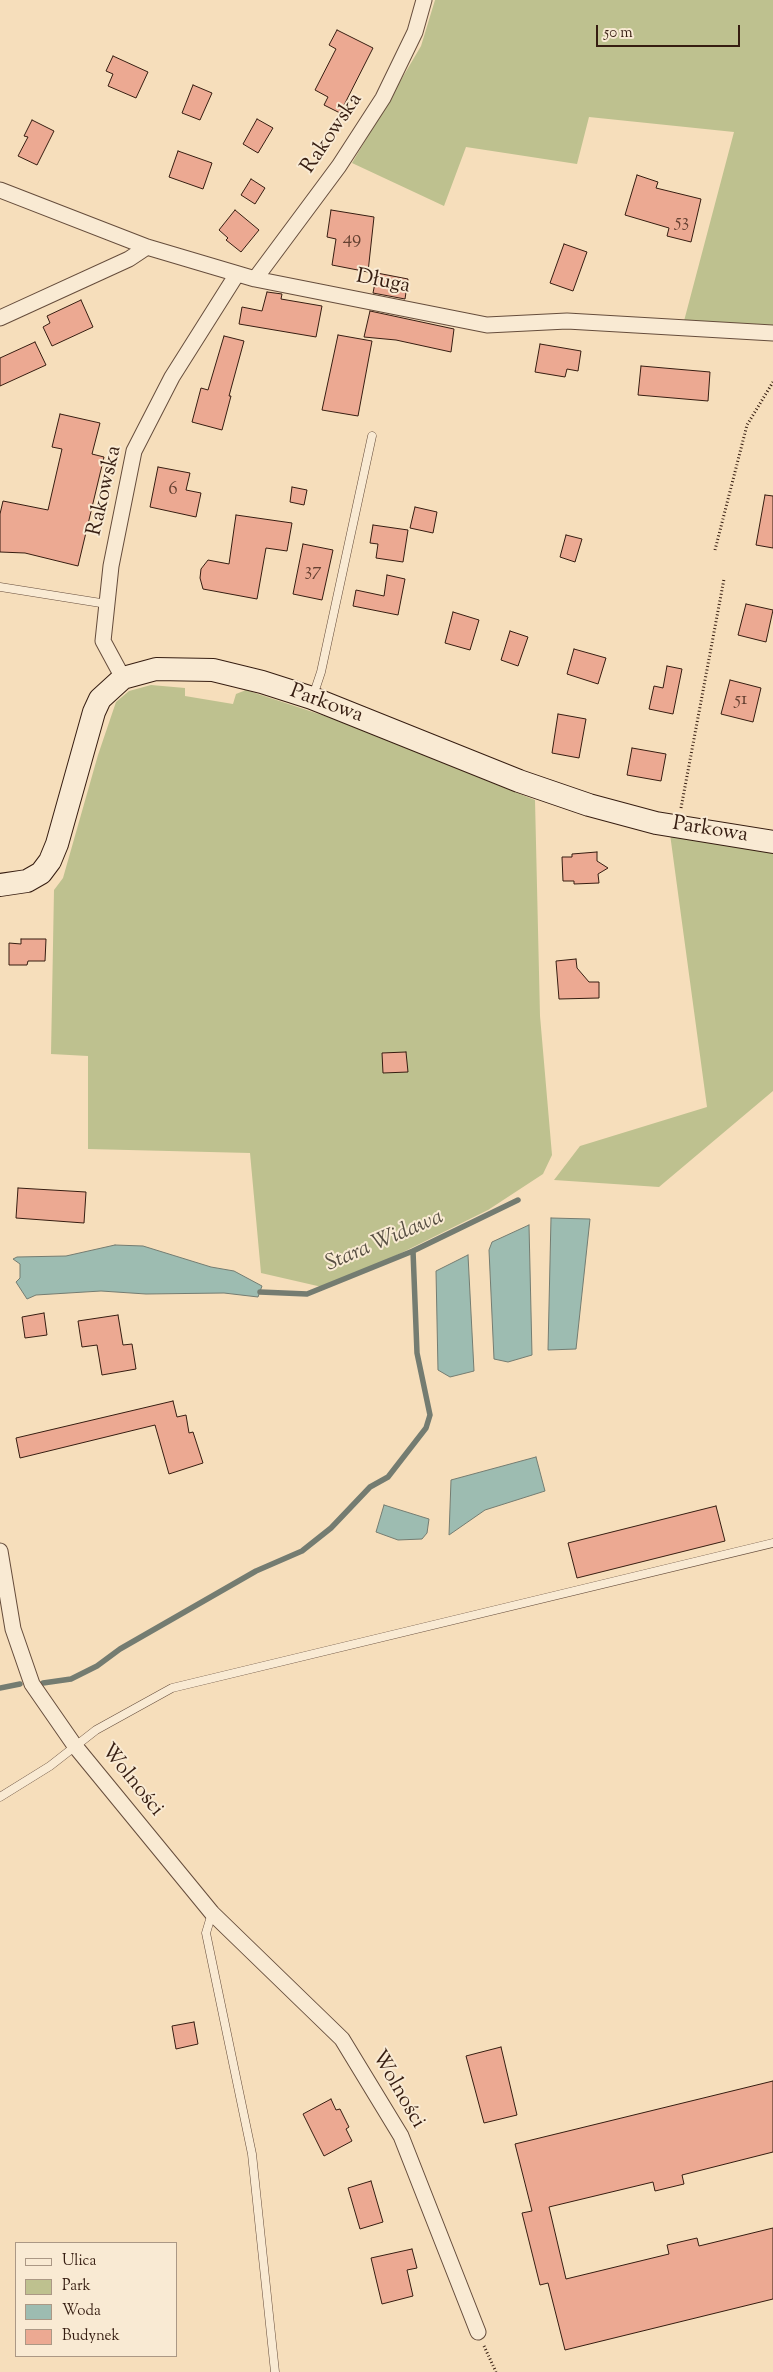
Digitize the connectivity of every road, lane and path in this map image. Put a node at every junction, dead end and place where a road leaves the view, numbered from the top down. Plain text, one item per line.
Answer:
1 (424, 0) edge
2 (0, 190) edge
3 (147, 247) junction
4 (237, 274) junction
5 (255, 279) junction
6 (0, 318) edge
7 (773, 333) edge
8 (773, 382) edge
9 (372, 436) dead end
10 (715, 550) dead end
11 (724, 579) dead end
12 (0, 587) edge
13 (107, 604) junction
14 (123, 678) junction
15 (312, 698) junction
16 (678, 826) junction
17 (773, 842) edge
18 (0, 885) edge
19 (773, 1543) edge
20 (0, 1551) edge
21 (75, 1746) junction
22 (0, 1797) edge
23 (212, 1913) junction
24 (478, 2332) joint
25 (275, 2372) edge
26 (496, 2372) edge

1 - 5 street, Rakowska
2 - 3 street, Długa
3 - 4 street, Długa
3 - 6 street
4 - 5 street, Długa
4 - 13 street, Rakowska
5 - 7 street, Długa
8 - 10 path
9 - 15 lane
11 - 16 path
12 - 13 lane
13 - 14 street, Rakowska
14 - 15 street, Parkowa
14 - 18 street, Parkowa
15 - 16 street, Parkowa
16 - 17 street, Parkowa
19 - 21 lane
20 - 21 street, Wolności
21 - 22 lane, Wolności
21 - 23 street, Wolności
23 - 24 street, Wolności
23 - 25 lane
24 - 26 path

